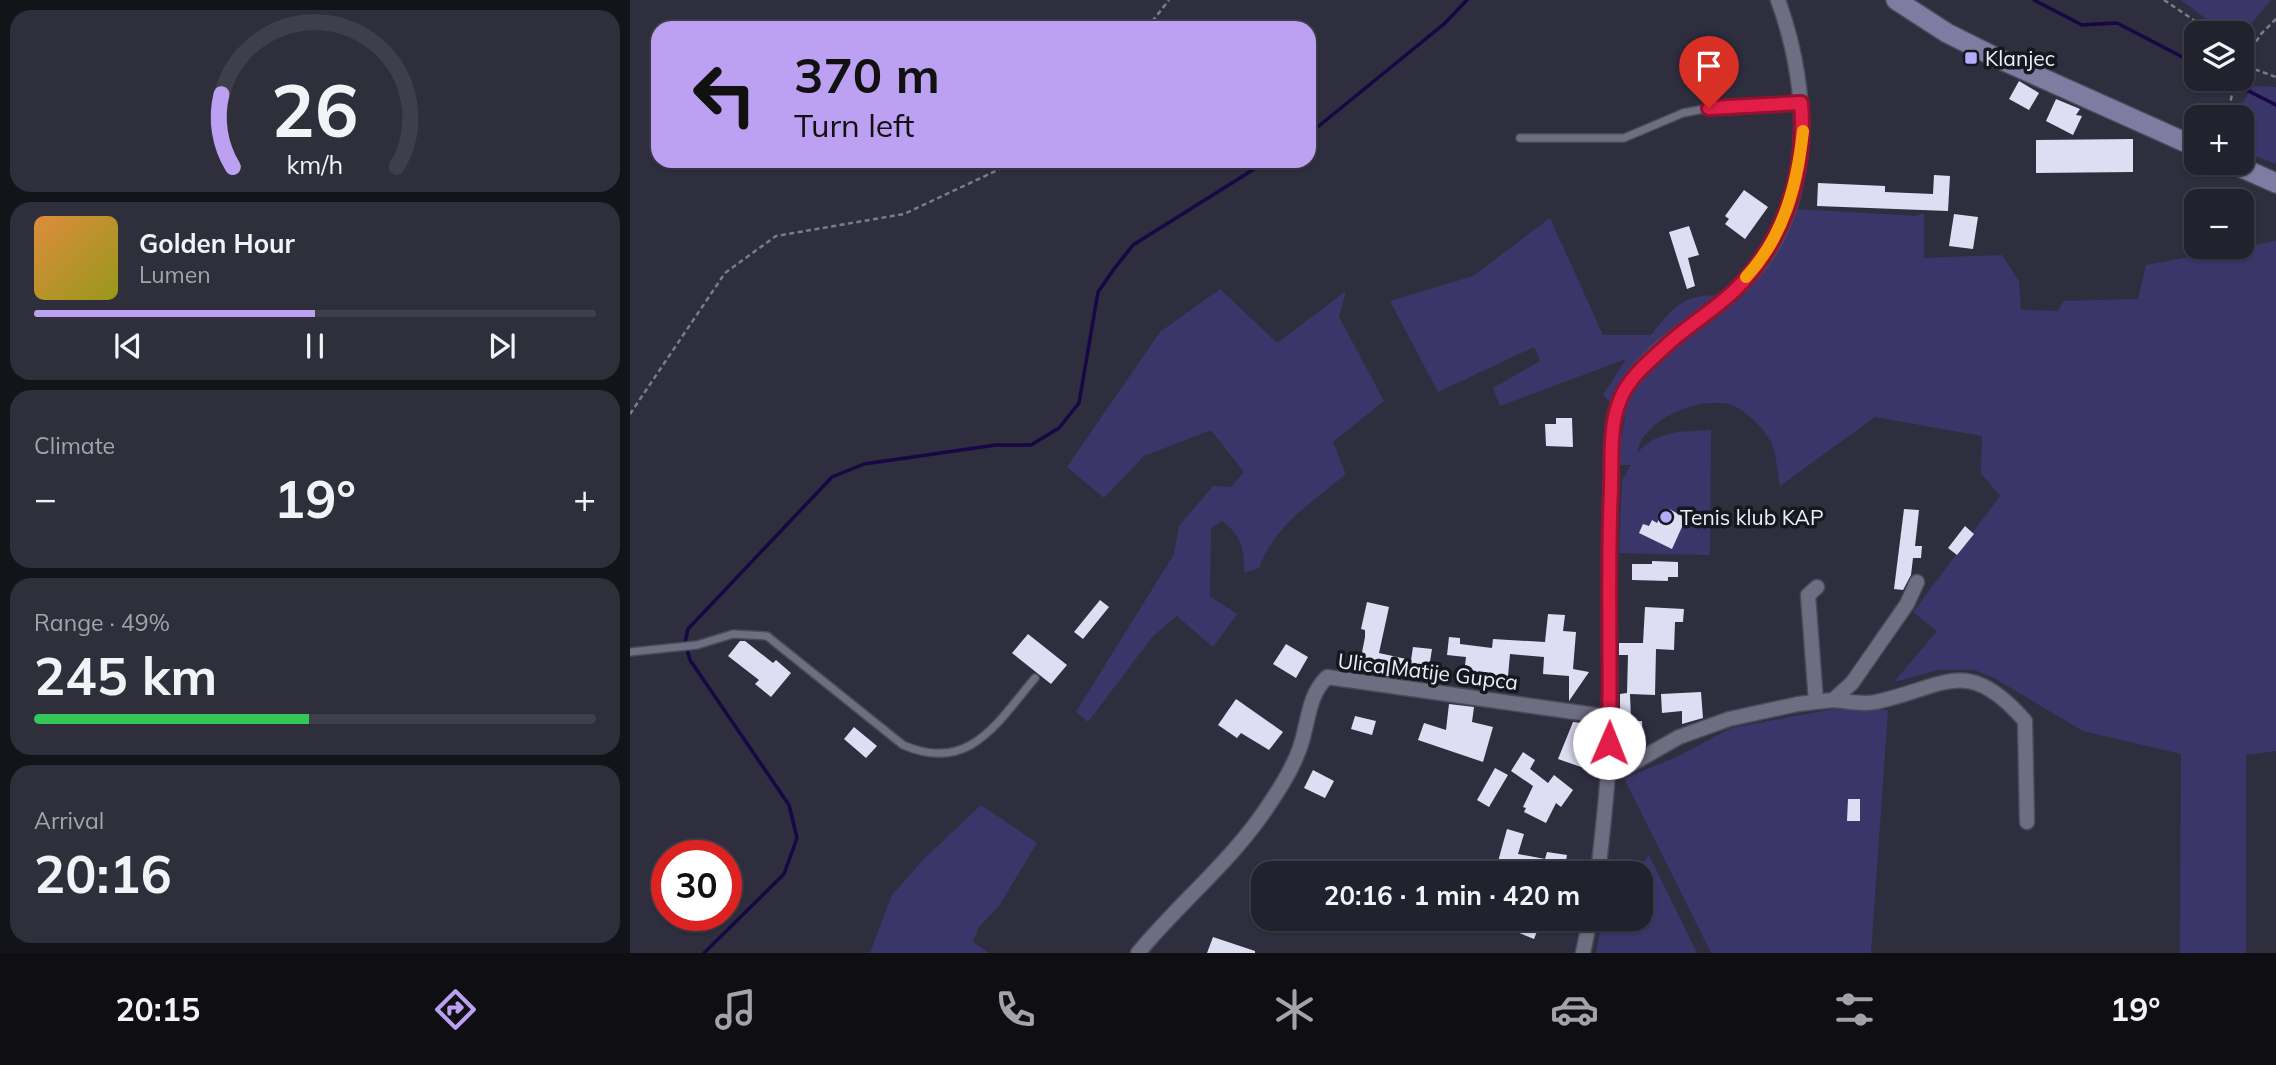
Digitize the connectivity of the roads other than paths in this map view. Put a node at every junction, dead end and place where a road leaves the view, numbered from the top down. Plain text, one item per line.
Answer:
1 (1777, 0) edge
2 (1896, 0) edge
3 (1801, 103) junction
4 (1520, 138) dead end
5 (2184, 142) edge
6 (2254, 173) edge
7 (2276, 183) edge
8 (1917, 582) dead end
9 (1817, 587) dead end
10 (630, 652) edge
11 (1035, 678) dead end
12 (1833, 700) junction
13 (1816, 702) junction
14 (1610, 717) junction
15 (1609, 770) junction
16 (2027, 822) dead end
17 (1599, 861) edge
18 (1588, 931) edge
19 (1138, 953) edge
20 (1583, 953) edge

1 - 3 street
2 - 5 main road
3 - 4 lane
3 - 14 street
6 - 7 main road
8 - 12 street
9 - 13 street
10 - 11 lane
12 - 13 street
12 - 16 street
13 - 15 street
14 - 15 street
14 - 19 street, Ulica Matije Gupca
15 - 17 street
18 - 20 street

